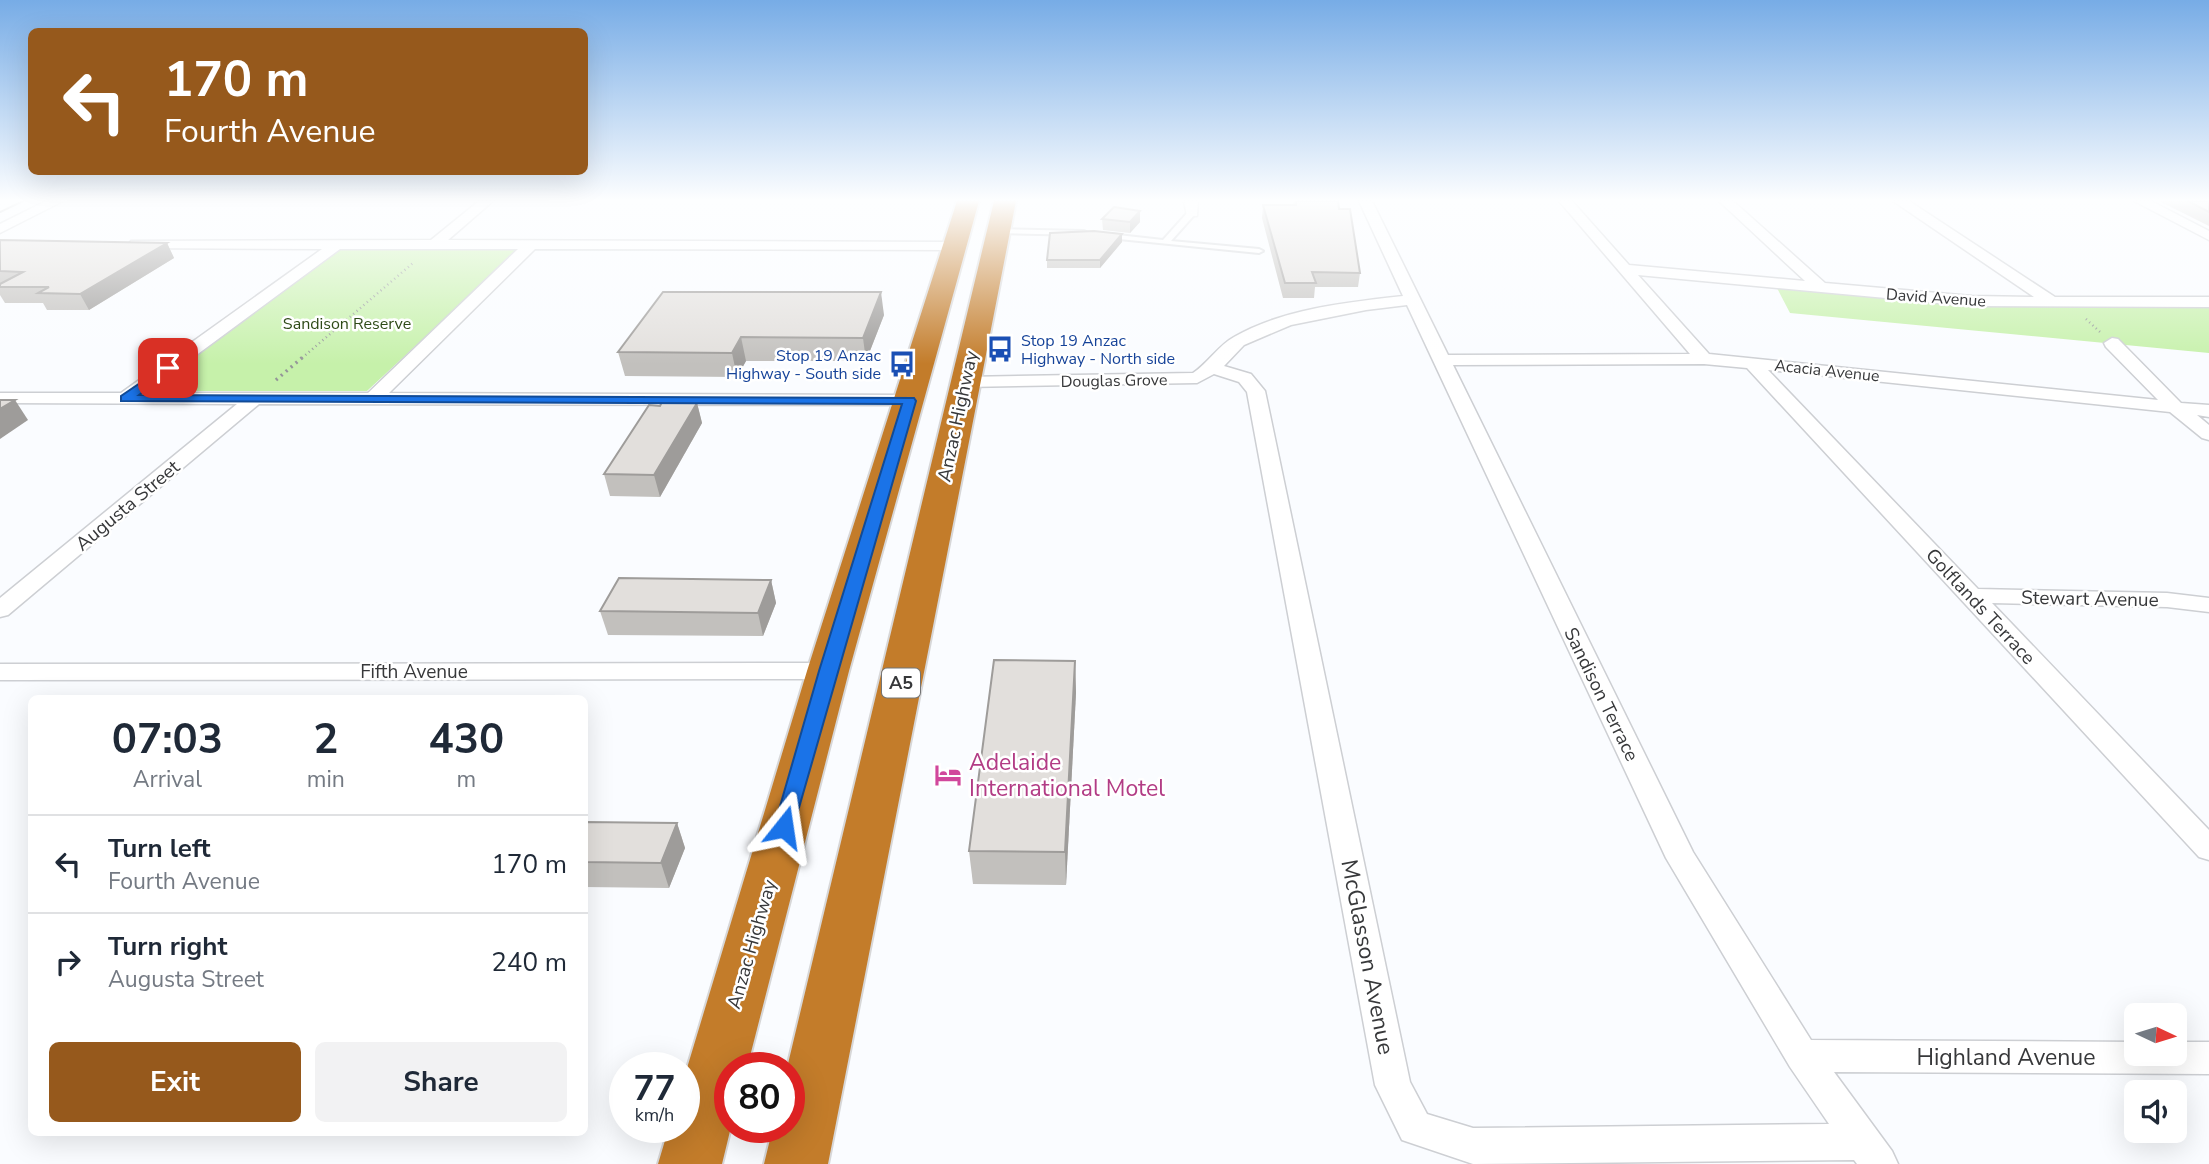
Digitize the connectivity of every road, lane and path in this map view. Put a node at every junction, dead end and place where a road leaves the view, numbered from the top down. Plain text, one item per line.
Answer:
1 (322, 255) edge
2 (422, 255) edge
3 (520, 255) edge
4 (952, 255) edge
5 (992, 255) edge
6 (1390, 255) edge
7 (1611, 255) edge
8 (1786, 255) edge
9 (1982, 255) edge
10 (1623, 269) junction
11 (1822, 288) junction
12 (1411, 300) junction
13 (2051, 301) junction
14 (2209, 302) edge
15 (2112, 343) dead end
16 (1704, 359) junction
17 (1443, 360) junction
18 (1752, 363) junction
19 (1212, 368) junction
20 (965, 382) junction
21 (0, 398) edge
22 (126, 398) junction
23 (254, 399) junction
24 (373, 399) junction
25 (910, 401) junction
26 (2175, 407) junction
27 (2209, 411) edge
28 (2209, 435) edge
29 (943, 477) junction
30 (876, 510) junction
31 (935, 522) junction
32 (1971, 596) junction
33 (2209, 605) edge
34 (0, 610) edge
35 (828, 671) junction
36 (0, 672) edge
37 (2209, 849) edge
38 (1802, 1056) junction
39 (2209, 1058) edge
40 (1871, 1153) edge
41 (690, 1164) edge
42 (796, 1164) edge

1 - 22 street
2 - 23 path
3 - 24 street
4 - 25 highway, Anzac Highway
5 - 20 highway, Anzac Highway / A5
6 - 12 street, Sandison Terrace
7 - 10 street
8 - 11 street
9 - 13 street
10 - 11 street, David Avenue
10 - 16 street
11 - 13 street, David Avenue
12 - 17 street, Sandison Terrace
12 - 19 street, Douglas Grove
13 - 14 street, David Avenue
15 - 26 street
16 - 17 street, Acacia Avenue
16 - 18 street, Acacia Avenue
17 - 38 street, Sandison Terrace
18 - 26 street, Acacia Avenue
18 - 32 street, Golflands Terrace
19 - 20 street, Douglas Grove
19 - 40 street, McGlasson Avenue
20 - 29 highway, Anzac Highway / A5
21 - 22 street
22 - 23 street
23 - 24 street
23 - 34 street, Augusta Street
24 - 25 street
25 - 30 highway, Anzac Highway
26 - 27 street, Acacia Avenue
26 - 28 street
29 - 30 highway
29 - 31 highway, Anzac Highway / A5
30 - 31 highway
30 - 35 highway, Anzac Highway
31 - 42 highway, Anzac Highway / A5
32 - 33 street, Stewart Avenue
32 - 37 street, Golflands Terrace
35 - 36 street, Fifth Avenue
35 - 41 highway, Anzac Highway
38 - 39 street, Highland Avenue
38 - 40 street, Sandison Terrace

